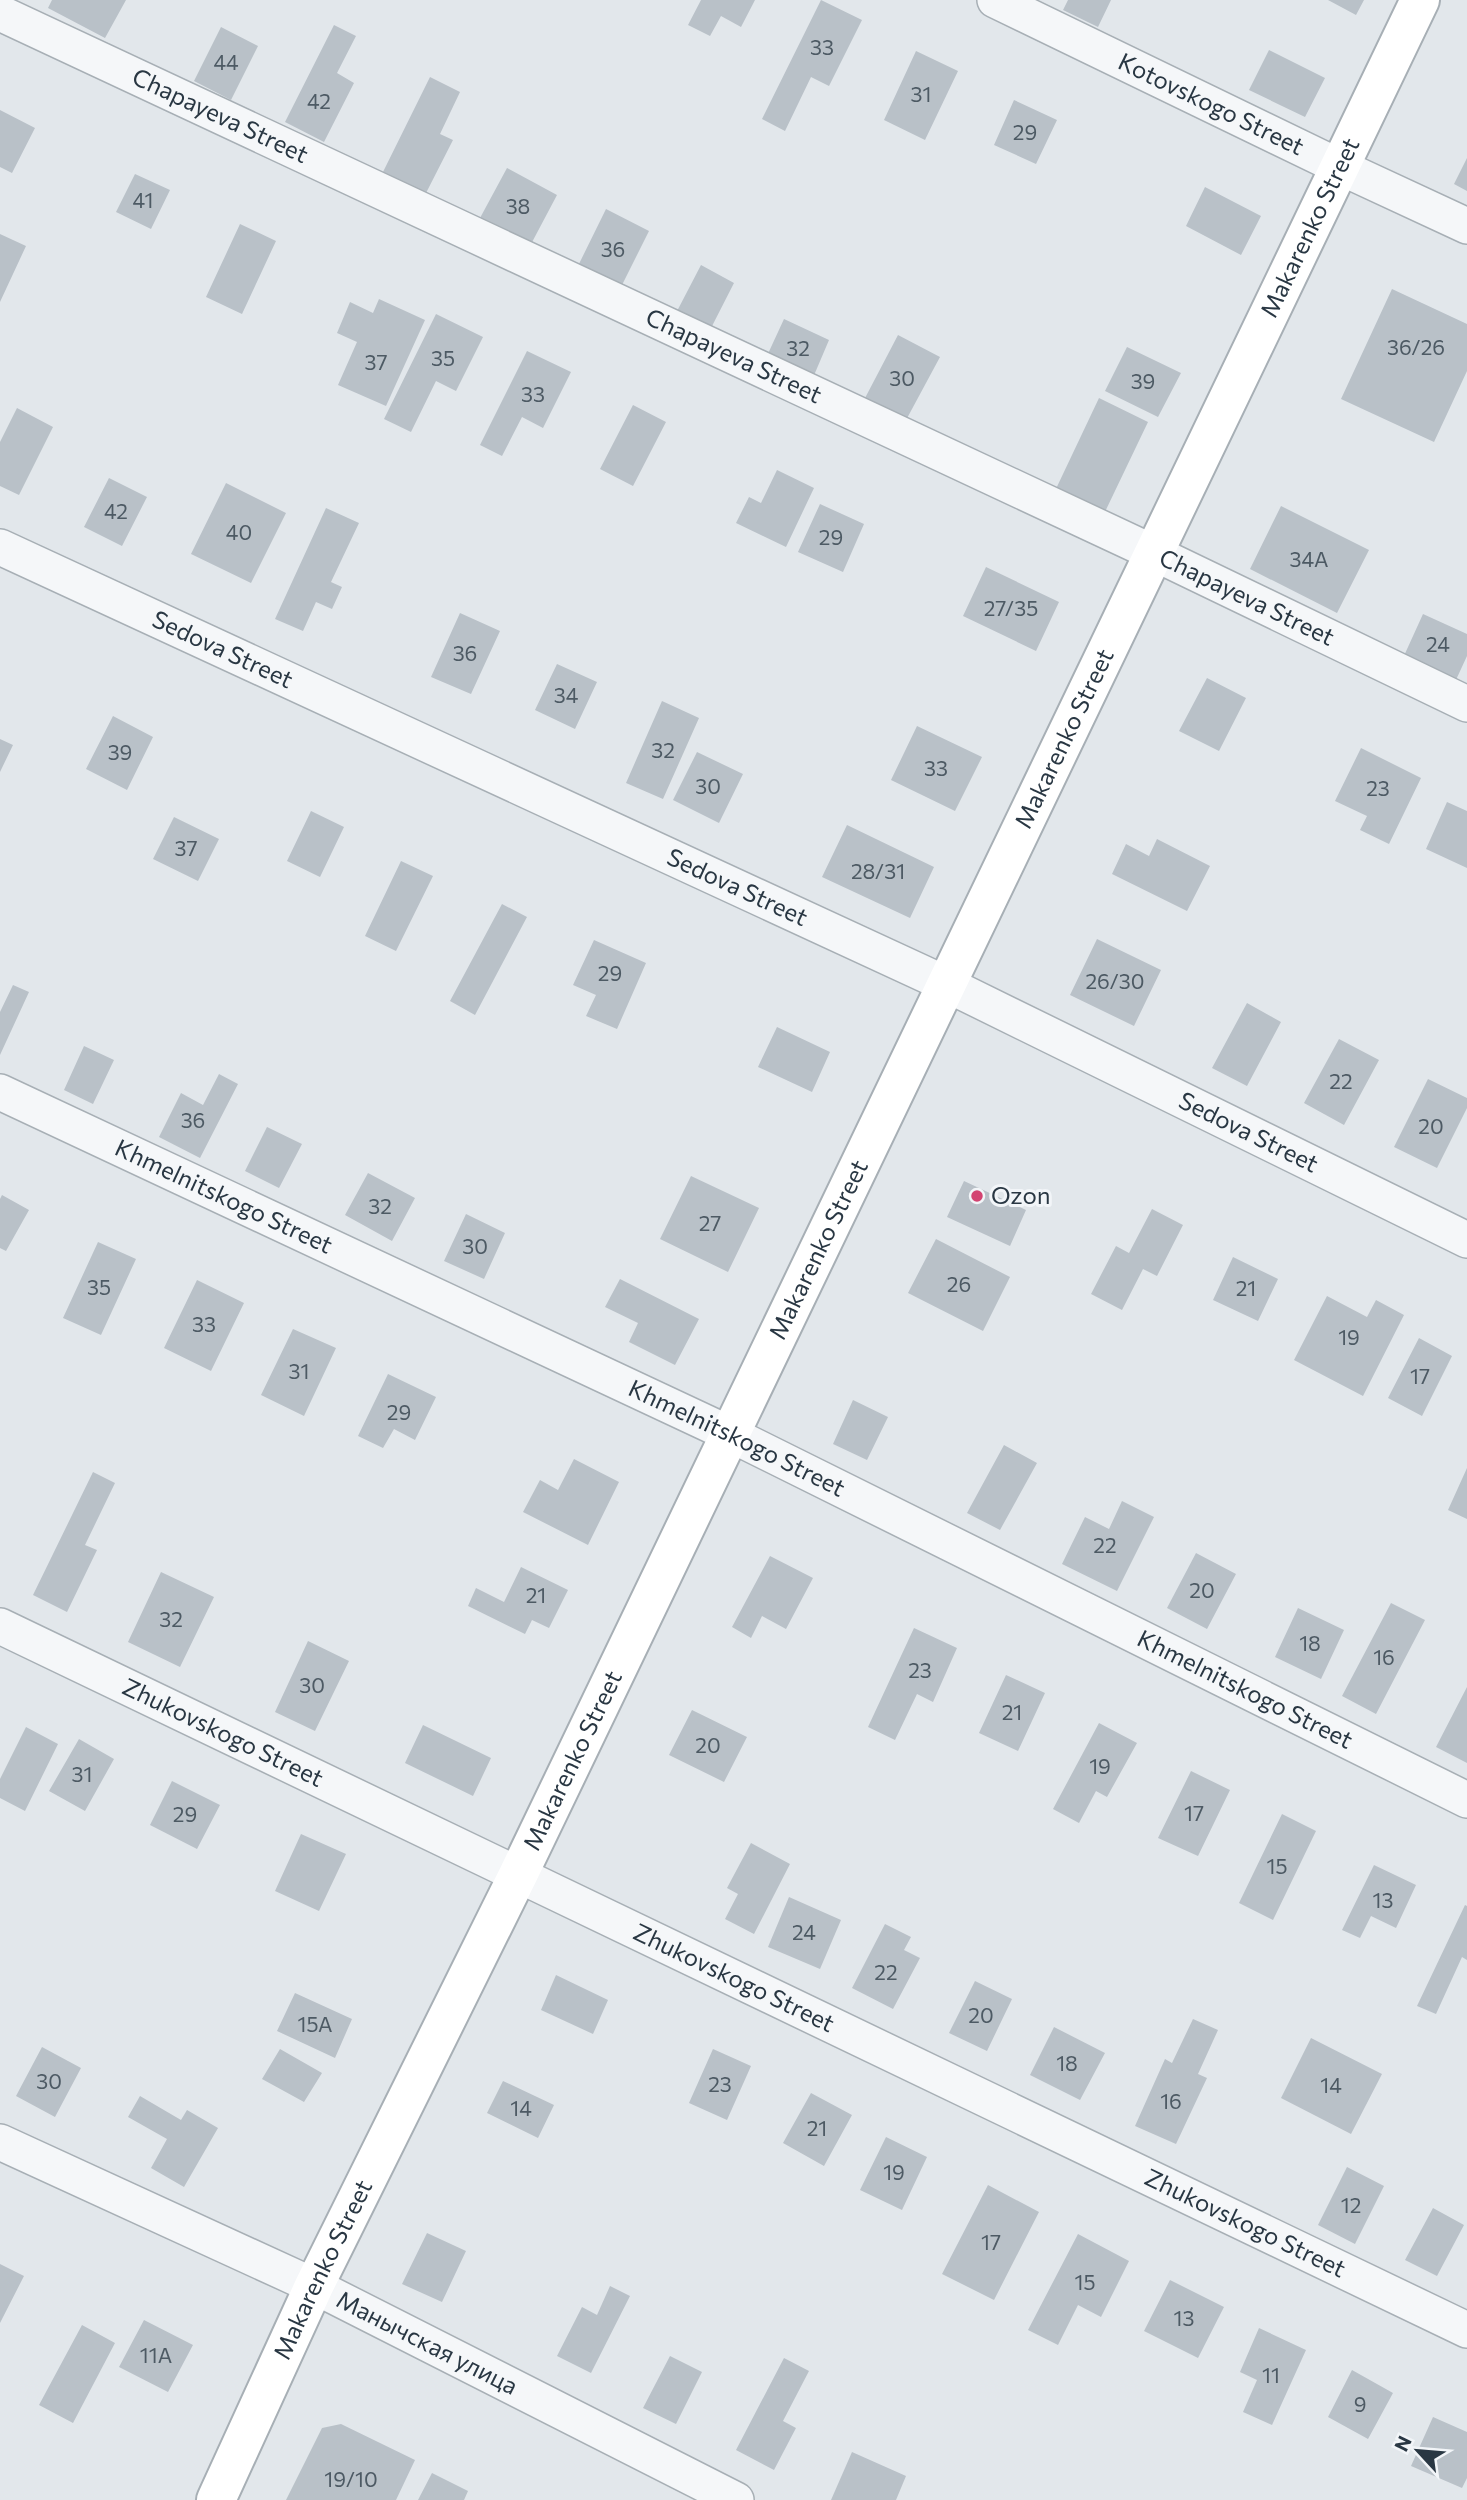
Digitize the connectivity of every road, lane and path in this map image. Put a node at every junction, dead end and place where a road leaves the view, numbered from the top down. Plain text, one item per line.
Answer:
1 (995, 0) edge
2 (1420, 0) edge
3 (0, 13) edge
4 (1340, 167) junction
5 (1467, 226) edge
6 (0, 547) edge
7 (1154, 553) junction
8 (1467, 704) edge
9 (946, 984) junction
10 (0, 1092) edge
11 (1467, 1240) edge
12 (730, 1434) junction
13 (0, 1626) edge
14 (1467, 1800) edge
15 (518, 1875) junction
16 (0, 2142) edge
17 (314, 2286) junction
18 (1467, 2330) edge
19 (216, 2500) edge
20 (736, 2500) edge

1 - 4 street, Kotovskogo Street
2 - 4 street, Makarenko Street
3 - 7 street, Chapayeva Street
4 - 5 street, Kotovskogo Street
4 - 7 street, Makarenko Street
6 - 9 street, Sedova Street
7 - 8 street, Chapayeva Street
7 - 9 street, Makarenko Street
9 - 11 street, Sedova Street
9 - 12 street, Makarenko Street
10 - 12 street, Khmelnitskogo Street
12 - 14 street, Khmelnitskogo Street
12 - 15 street, Makarenko Street
13 - 15 street, Zhukovskogo Street
15 - 17 street, Makarenko Street
15 - 18 street, Zhukovskogo Street
16 - 17 street, Манычская улица
17 - 19 street, Makarenko Street
17 - 20 street, Манычская улица

